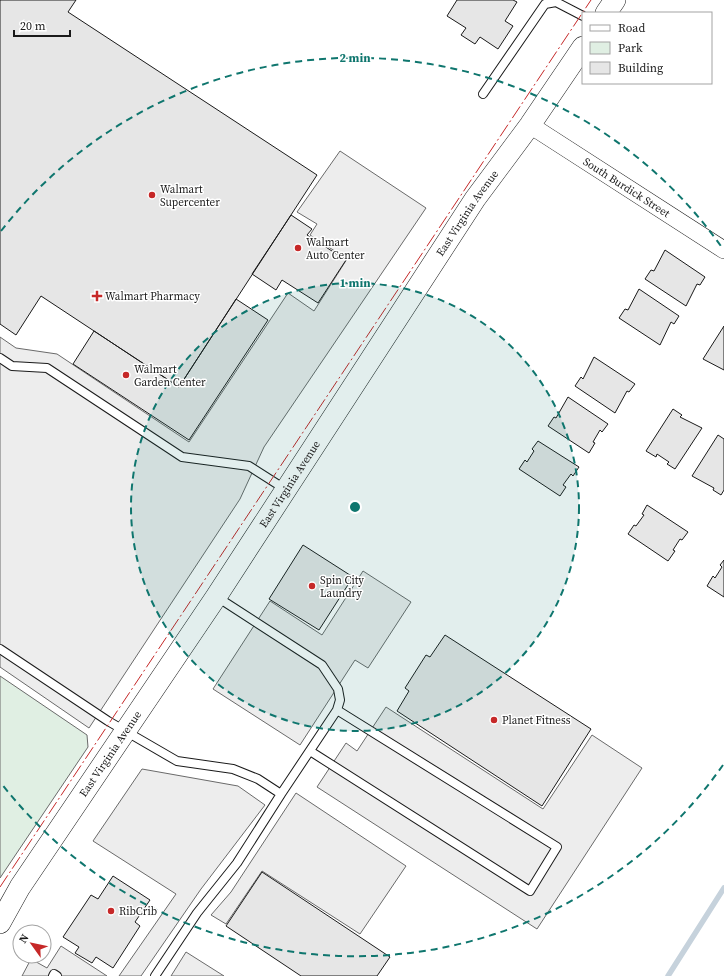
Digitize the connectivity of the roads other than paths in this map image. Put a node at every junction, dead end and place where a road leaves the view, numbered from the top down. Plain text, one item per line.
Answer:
1 (615, 0) edge
2 (607, 12) edge
3 (582, 15) edge
4 (582, 48) edge
5 (483, 94) dead end
6 (530, 125) junction
7 (724, 250) edge
8 (0, 358) edge
9 (286, 490) junction
10 (216, 597) junction
11 (0, 649) edge
12 (336, 710) junction
13 (127, 730) junction
14 (310, 751) junction
15 (282, 794) junction
16 (0, 923) edge
17 (53, 976) edge
18 (57, 976) edge
19 (155, 976) edge

1 - 2 street
3 - 5 lane
4 - 6 street, East Virginia Avenue
6 - 7 street, South Burdick Street
6 - 9 street, East Virginia Avenue
8 - 9 lane
9 - 10 street, East Virginia Avenue
10 - 12 lane
10 - 13 street, East Virginia Avenue
11 - 13 lane
12 - 14 lane
12 - 14 lane
13 - 15 lane
13 - 16 street, East Virginia Avenue
14 - 15 lane
15 - 19 lane
17 - 18 lane

